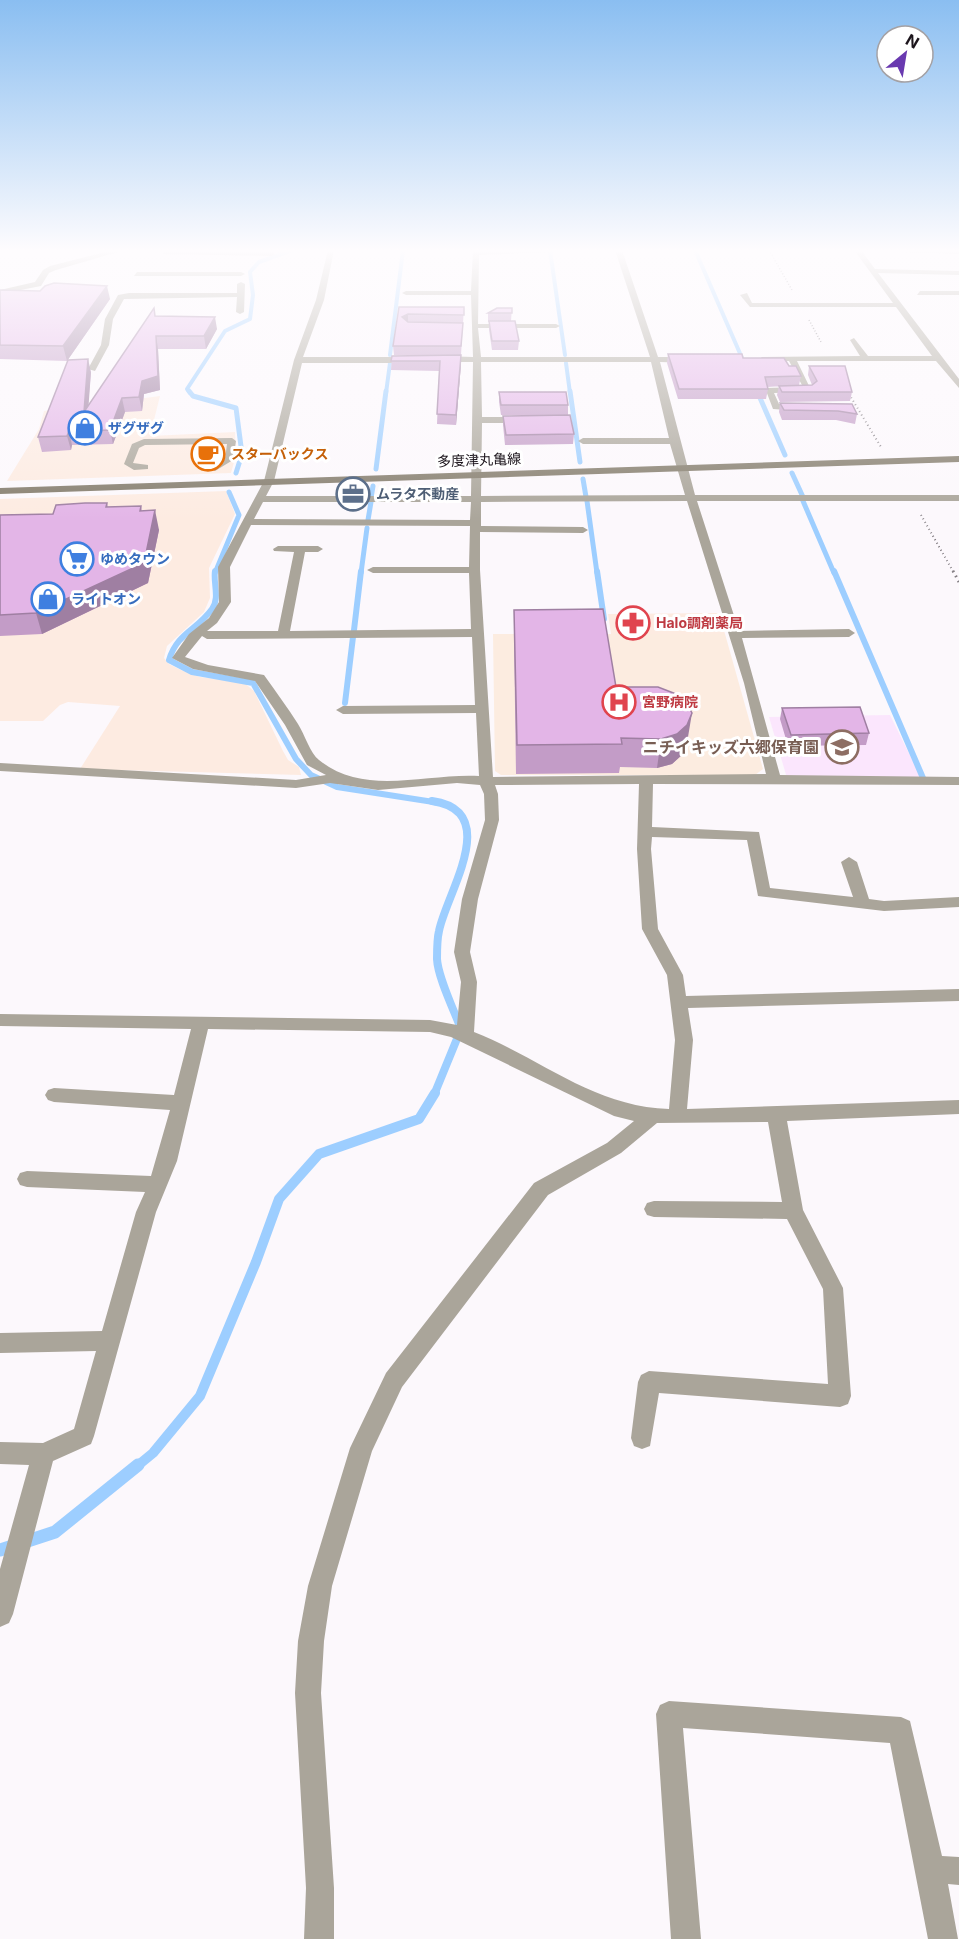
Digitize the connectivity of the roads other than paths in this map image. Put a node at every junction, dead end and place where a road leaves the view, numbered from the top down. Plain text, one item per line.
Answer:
1 (106, 340) edge
2 (305, 340) edge
3 (475, 340) edge
4 (648, 340) edge
5 (854, 340) dead end
6 (925, 340) edge
7 (938, 358) junction
8 (477, 359) junction
9 (757, 359) edge
10 (792, 359) junction
11 (866, 359) junction
12 (298, 360) junction
13 (417, 360) edge
14 (429, 360) edge
15 (655, 360) junction
16 (701, 360) edge
17 (92, 369) dead end
18 (959, 385) edge
19 (811, 408) edge
20 (476, 420) junction
21 (533, 420) edge
22 (583, 441) dead end
23 (676, 441) junction
24 (959, 459) edge
25 (144, 467) dead end
26 (215, 468) dead end
27 (681, 468) junction
28 (477, 473) junction
29 (269, 481) junction
30 (0, 491) edge
31 (476, 498) junction
32 (691, 498) junction
33 (959, 498) edge
34 (261, 499) junction
35 (248, 522) junction
36 (476, 526) junction
37 (583, 530) dead end
38 (278, 549) dead end
39 (300, 549) junction
40 (318, 549) dead end
41 (373, 570) dead end
42 (474, 570) junction
43 (478, 633) junction
44 (849, 633) dead end
45 (207, 634) dead end
46 (283, 634) junction
47 (734, 635) junction
48 (482, 709) junction
49 (343, 710) dead end
50 (0, 767) edge
51 (774, 778) junction
52 (646, 779) junction
53 (959, 781) edge
54 (349, 782) junction
55 (486, 782) junction
56 (645, 832) junction
57 (849, 862) dead end
58 (959, 902) edge
59 (863, 904) junction
60 (959, 996) edge
61 (679, 1002) junction
62 (0, 1020) edge
63 (201, 1022) junction
64 (465, 1036) junction
65 (54, 1095) dead end
66 (181, 1103) junction
67 (959, 1107) edge
68 (776, 1114) junction
69 (653, 1116) junction
70 (677, 1117) junction
71 (27, 1179) dead end
72 (157, 1184) junction
73 (654, 1209) dead end
74 (793, 1211) junction
75 (110, 1341) junction
76 (0, 1343) edge
77 (642, 1438) dead end
78 (0, 1453) edge
79 (44, 1454) junction
80 (0, 1614) edge
81 (945, 1870) edge
82 (320, 1939) edge
83 (686, 1939) edge
84 (943, 1939) edge

1 - 17 street
2 - 12 street
3 - 8 street
4 - 15 street
5 - 11 street
6 - 7 street
7 - 11 street
7 - 18 street
8 - 14 street
8 - 15 street
8 - 20 street
9 - 10 street
10 - 11 street
10 - 19 street
12 - 13 street
12 - 29 street
15 - 16 street
15 - 23 street
20 - 21 street
20 - 28 street
22 - 23 street
23 - 27 street
24 - 27 main road, 多度津丸亀線
25 - 26 lane
27 - 28 main road, 多度津丸亀線
27 - 32 street
28 - 29 main road, 多度津丸亀線
28 - 31 street
29 - 30 main road, 多度津丸亀線
29 - 34 street
31 - 32 street
31 - 34 street
31 - 36 street
32 - 33 street
32 - 47 street
34 - 35 street
35 - 36 street
35 - 54 street
36 - 37 street
36 - 42 street
38 - 39 street
39 - 40 street
39 - 46 street
41 - 42 street
42 - 43 street
43 - 46 street
43 - 48 street
44 - 47 street
45 - 46 street
47 - 51 street
48 - 49 street
48 - 55 street
50 - 54 street
51 - 52 street
51 - 53 street
52 - 55 street
52 - 56 street
54 - 55 street
55 - 64 street
56 - 59 street
56 - 61 street
57 - 59 street
58 - 59 street
60 - 61 street
61 - 70 street
62 - 63 street
63 - 64 street
63 - 66 street
64 - 69 street
65 - 66 street
66 - 72 street
67 - 68 street
68 - 70 street
68 - 74 street
69 - 70 street
69 - 82 street
71 - 72 street
72 - 75 street
73 - 74 street
74 - 77 street
75 - 76 street
75 - 79 street
78 - 79 street
79 - 80 street
81 - 83 street
81 - 84 street

